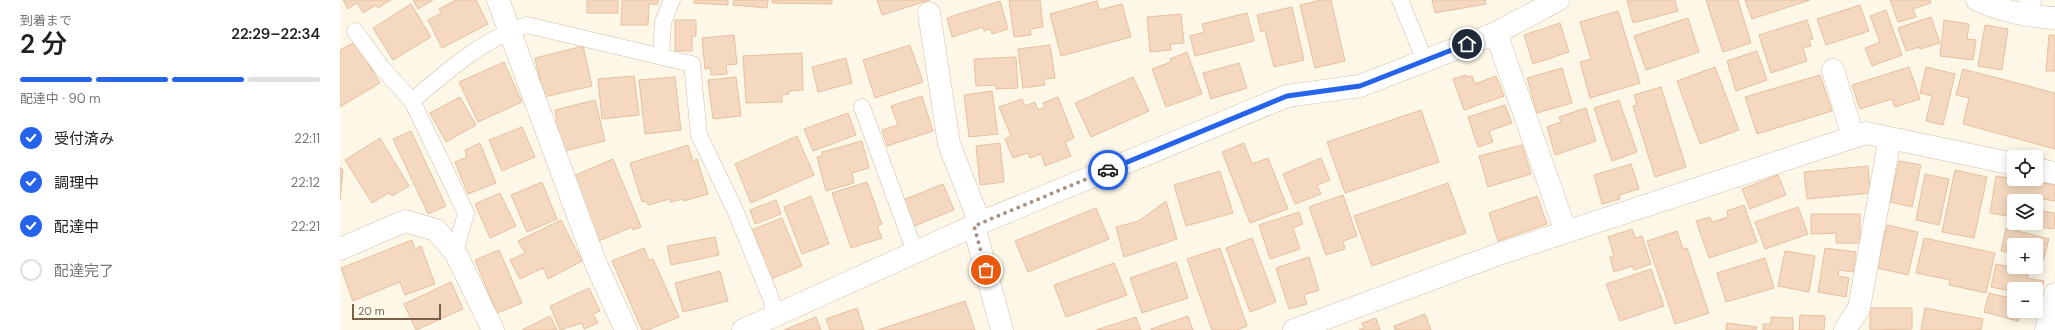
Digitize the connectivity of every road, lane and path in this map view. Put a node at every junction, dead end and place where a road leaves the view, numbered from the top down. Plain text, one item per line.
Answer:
1 (498, 0) edge
2 (672, 0) edge
3 (1400, 0) edge
4 (1558, 0) edge
5 (1977, 0) edge
6 (2030, 8) edge
7 (928, 13) dead end
8 (2055, 18) edge
9 (355, 31) dead end
10 (509, 31) junction
11 (1496, 33) junction
12 (662, 56) junction
13 (1424, 61) junction
14 (1833, 70) dead end
15 (412, 101) junction
16 (862, 107) dead end
17 (1853, 138) junction
18 (1890, 138) junction
19 (2007, 163) edge
20 (2043, 170) edge
21 (2055, 173) edge
22 (977, 224) junction
23 (1566, 232) junction
24 (340, 249) edge
25 (455, 252) junction
26 (915, 252) junction
27 (2055, 294) edge
28 (1859, 308) junction
29 (760, 325) edge
30 (493, 330) edge
31 (626, 330) edge
32 (1002, 330) edge
33 (1294, 330) edge
34 (1845, 330) edge
35 (1861, 330) edge
36 (2046, 330) edge

1 - 10 street
2 - 12 lane
3 - 13 lane
4 - 11 street
5 - 6 street
6 - 8 street
7 - 22 street
9 - 15 lane
10 - 12 lane
10 - 15 lane
10 - 31 street
11 - 13 street
11 - 23 street
12 - 29 lane
13 - 22 street
14 - 17 street
15 - 25 lane
16 - 26 lane
17 - 18 street
17 - 23 street
18 - 19 street
18 - 28 street
20 - 21 street
22 - 26 street
22 - 32 street
23 - 33 street
24 - 25 street
25 - 30 street
26 - 29 street
27 - 36 street
28 - 34 street
28 - 35 street

